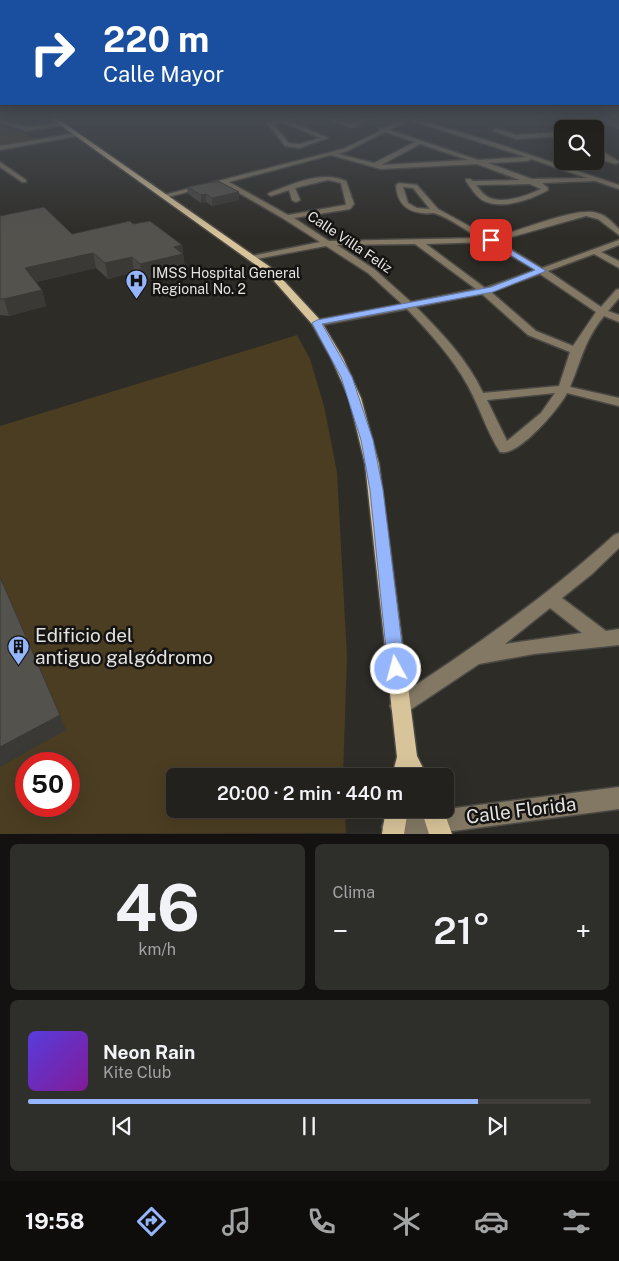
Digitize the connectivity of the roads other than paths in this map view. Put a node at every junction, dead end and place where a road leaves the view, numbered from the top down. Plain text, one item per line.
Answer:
1 (109, 158) edge
2 (311, 158) edge
3 (345, 158) edge
4 (389, 158) edge
5 (466, 158) edge
6 (533, 158) edge
7 (536, 159) junction
8 (604, 159) edge
9 (478, 162) junction
10 (618, 163) edge
11 (0, 164) edge
12 (373, 166) junction
13 (619, 180) edge
14 (223, 181) junction
15 (531, 181) junction
16 (602, 181) junction
17 (24, 182) dead end
18 (290, 187) junction
19 (619, 187) edge
20 (271, 194) dead end
21 (164, 196) junction
22 (296, 200) dead end
23 (436, 211) junction
24 (287, 217) junction
25 (619, 232) edge
26 (491, 240) junction
27 (418, 242) junction
28 (619, 242) edge
29 (328, 243) junction
30 (594, 252) junction
31 (254, 258) junction
32 (619, 265) edge
33 (542, 271) junction
34 (484, 291) junction
35 (619, 292) edge
36 (410, 305) junction
37 (602, 312) junction
38 (619, 319) edge
39 (317, 323) junction
40 (577, 350) junction
41 (564, 389) junction
42 (480, 397) junction
43 (619, 402) edge
44 (619, 539) edge
45 (550, 598) junction
46 (611, 638) edge
47 (472, 658) junction
48 (400, 706) junction
49 (405, 766) edge
50 (619, 798) edge
51 (436, 821) edge
52 (394, 823) edge

1 - 21 main road
2 - 14 street
3 - 12 street
4 - 12 street
5 - 9 street
6 - 7 street
7 - 9 street
7 - 16 street
8 - 10 street
9 - 12 street
9 - 15 street
11 - 17 street
13 - 16 street
14 - 21 street
14 - 24 street, Calle Villa Feliz
15 - 15 street
15 - 16 street
16 - 19 street
18 - 20 street
18 - 22 street
18 - 24 street
21 - 31 main road
23 - 23 street
23 - 26 street
24 - 29 street, Calle Villa Feliz
25 - 26 street
26 - 27 street
26 - 33 street
27 - 29 street
27 - 34 street
28 - 30 street
29 - 31 street
29 - 36 street, Calle Villa Feliz
30 - 32 street
30 - 33 street
31 - 39 main road
33 - 34 street
33 - 37 street
34 - 36 street
34 - 40 street
35 - 37 street
36 - 39 street
36 - 42 street, Calle Villa Feliz
37 - 38 street
37 - 40 street
39 - 48 main road
40 - 41 street
41 - 42 street
41 - 42 street, Calle Villa Feliz
41 - 43 street
44 - 45 street
45 - 46 street
45 - 47 street
46 - 47 street
47 - 48 street
48 - 49 main road
50 - 51 street, Calle Florida
51 - 52 street, Calle Florida

